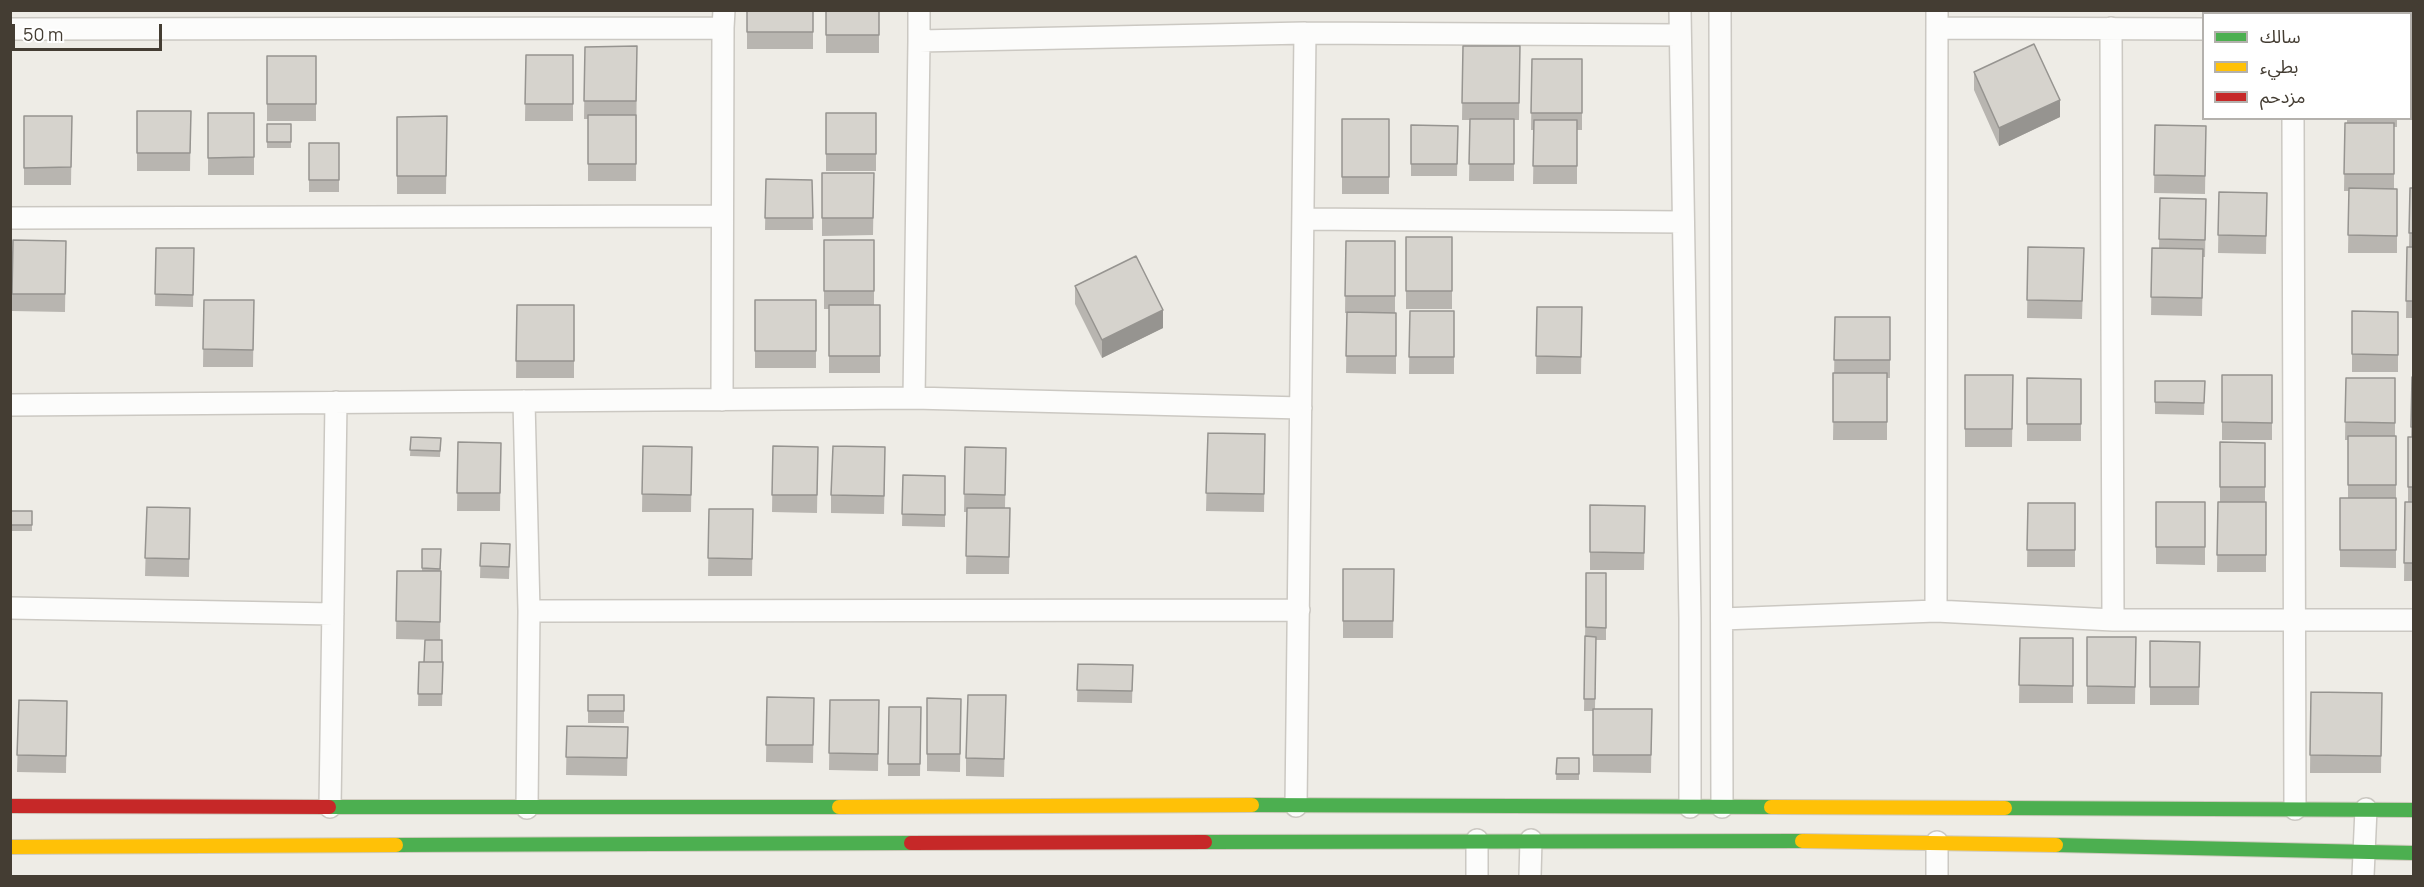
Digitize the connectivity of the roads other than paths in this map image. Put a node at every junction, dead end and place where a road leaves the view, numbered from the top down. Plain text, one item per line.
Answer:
1 (919, 10) edge
2 (1680, 10) edge
3 (1720, 10) edge
4 (723, 19) edge
5 (1937, 19) edge
6 (2111, 28) junction
7 (10, 29) edge
8 (2202, 29) edge
9 (1305, 33) junction
10 (1680, 35) junction
11 (919, 41) junction
12 (2293, 120) edge
13 (722, 216) junction
14 (10, 218) edge
15 (1303, 219) junction
16 (1683, 222) junction
17 (914, 398) junction
18 (722, 400) junction
19 (524, 401) junction
20 (336, 402) junction
21 (10, 405) edge
22 (1301, 408) junction
23 (10, 608) edge
24 (1299, 610) junction
25 (529, 611) junction
26 (1936, 611) junction
27 (333, 614) junction
28 (1722, 619) junction
29 (2113, 620) junction
30 (2296, 620) junction
31 (2414, 620) edge
32 (10, 806) edge
33 (1296, 806) junction
34 (330, 807) junction
35 (1690, 807) junction
36 (1722, 807) junction
37 (527, 808) junction
38 (2295, 809) junction
39 (2366, 810) junction
40 (2414, 810) edge
41 (1477, 840) junction
42 (1531, 840) junction
43 (1937, 842) junction
44 (10, 847) edge
45 (2364, 852) junction
46 (2414, 853) edge
47 (1477, 876) edge
48 (1530, 876) edge
49 (1937, 876) edge
50 (2364, 876) edge

1 - 11 street
2 - 10 street
3 - 28 street
4 - 7 street
4 - 13 street
5 - 6 street
5 - 26 street
6 - 8 street
6 - 29 street
9 - 10 street
9 - 11 street
9 - 15 street
10 - 16 street
11 - 17 street
12 - 30 street
13 - 14 street
13 - 18 street
15 - 16 street
15 - 22 street
16 - 35 street
17 - 18 street
17 - 22 street
18 - 19 street
19 - 20 street
19 - 25 street
20 - 21 street
20 - 27 street
22 - 24 street
23 - 27 street
24 - 25 street
24 - 33 street
25 - 37 street
26 - 28 street
26 - 29 street
27 - 34 street
28 - 36 street
29 - 30 street
30 - 31 street
30 - 38 street
32 - 34 street
33 - 35 street
33 - 37 street
34 - 37 street
35 - 36 street
36 - 38 street
38 - 39 street
39 - 40 street
39 - 45 street
41 - 42 street
41 - 44 street
41 - 47 street
42 - 43 street
42 - 48 street
43 - 45 street
43 - 49 street
45 - 46 street
45 - 50 street

